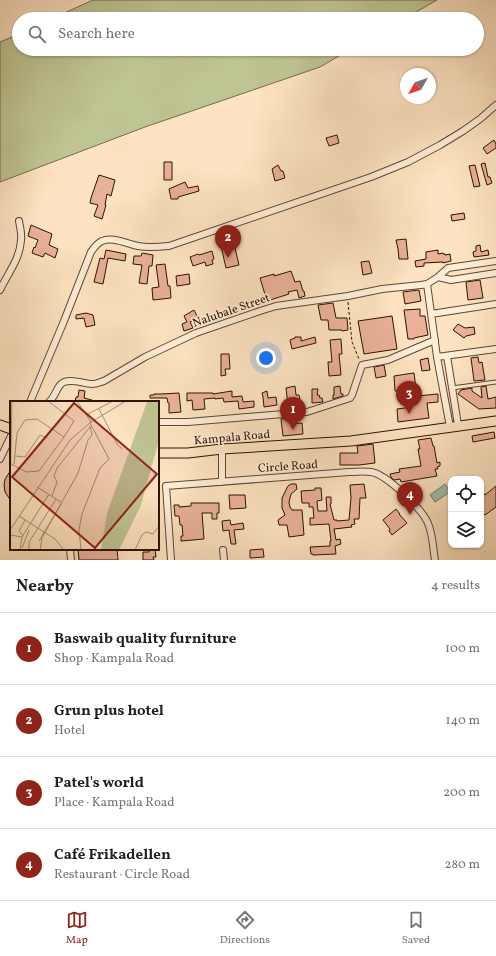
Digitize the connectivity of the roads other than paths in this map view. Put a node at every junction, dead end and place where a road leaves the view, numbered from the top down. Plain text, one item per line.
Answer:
1 (496, 105) edge
2 (19, 221) dead end
3 (496, 261) edge
4 (496, 273) edge
5 (438, 277) junction
6 (427, 284) junction
7 (0, 290) edge
8 (496, 304) edge
9 (431, 314) junction
10 (434, 340) junction
11 (496, 349) edge
12 (447, 356) junction
13 (437, 357) junction
14 (496, 382) edge
15 (452, 388) junction
16 (30, 401) edge
17 (50, 401) edge
18 (496, 420) edge
19 (159, 422) edge
20 (0, 425) edge
21 (454, 426) junction
22 (10, 429) edge
23 (10, 438) edge
24 (222, 449) junction
25 (159, 454) edge
26 (0, 459) edge
27 (222, 482) junction
28 (166, 486) junction
29 (159, 487) edge
30 (70, 550) edge
31 (222, 550) dead end
32 (71, 560) edge
33 (171, 560) edge
34 (224, 560) edge
35 (435, 560) edge

1 - 16 street
2 - 7 street
3 - 5 street, Nalubale Street
4 - 5 street
5 - 6 street, Nalubale Street
6 - 9 street
6 - 17 street, Nalubale Street
8 - 9 street
9 - 10 street
10 - 13 street
10 - 19 street
11 - 12 street
12 - 13 street
12 - 15 street
13 - 21 street
14 - 15 lane
15 - 21 street
18 - 21 main road, Kampala Road
20 - 22 main road
21 - 24 main road, Kampala Road
23 - 26 street
24 - 25 main road, Kampala Road
24 - 27 street
27 - 28 street, Circle Road
27 - 35 street, Circle Road
28 - 29 street, Circle Road
28 - 33 street
30 - 32 street
31 - 34 street

